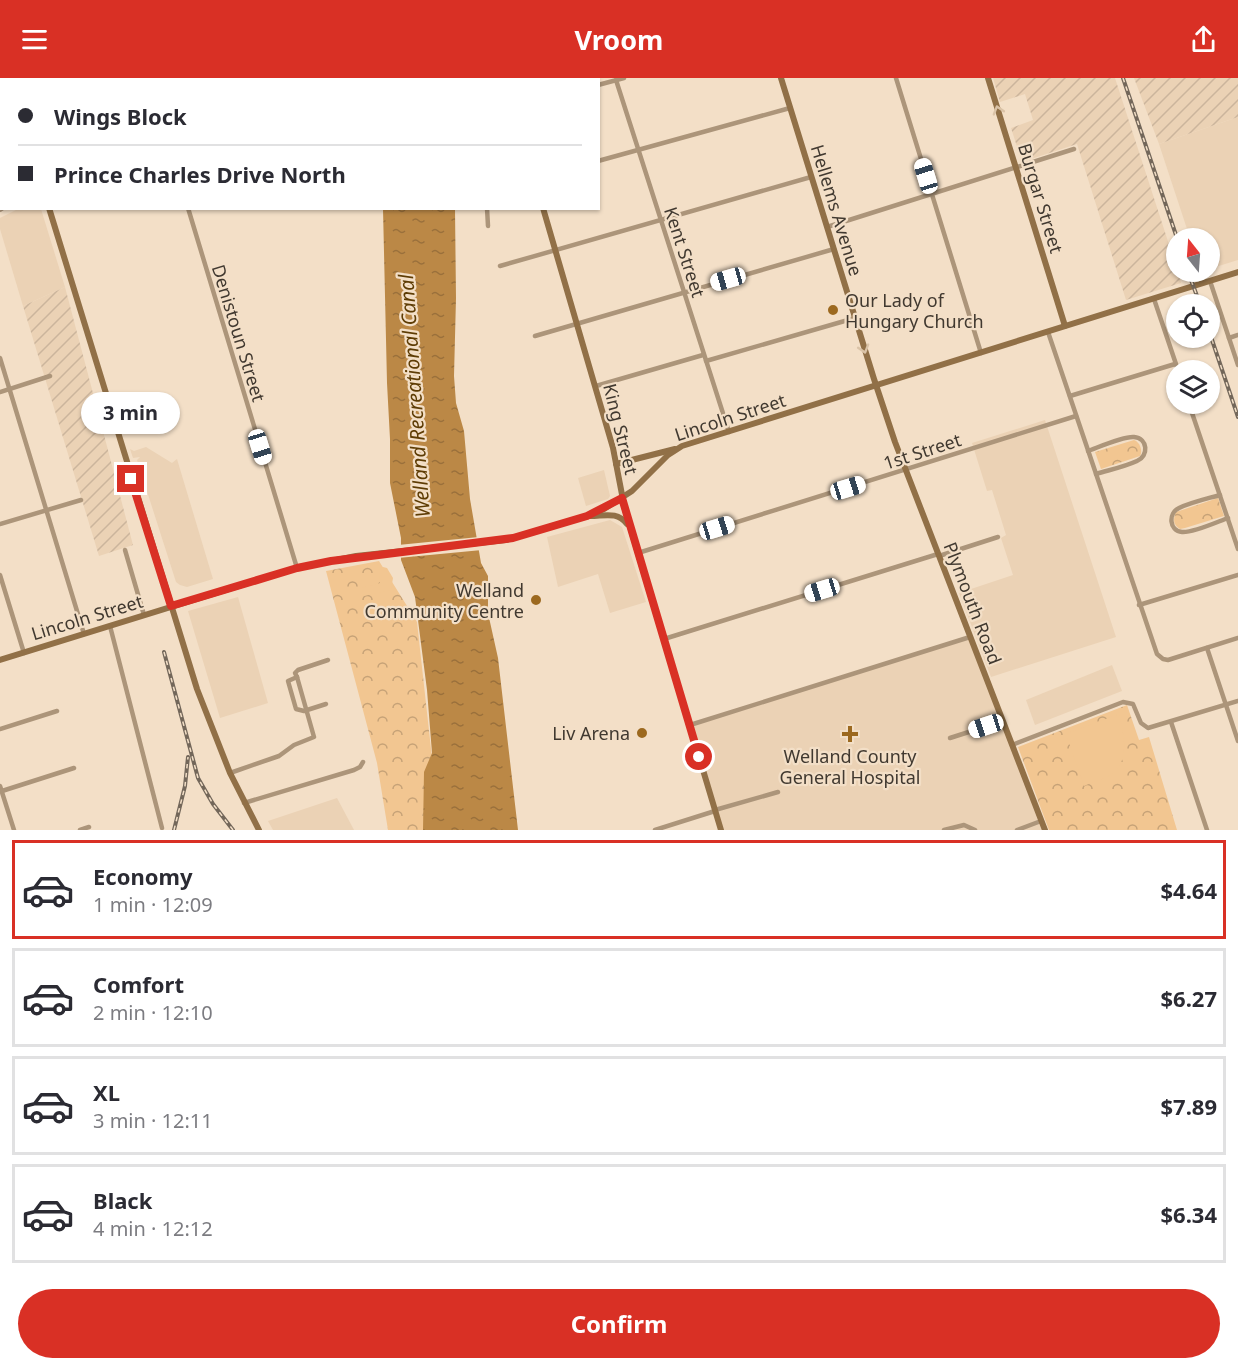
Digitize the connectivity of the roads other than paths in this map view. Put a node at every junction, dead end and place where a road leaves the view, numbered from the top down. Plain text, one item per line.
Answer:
1 (624, 78) edge
2 (781, 78) edge
3 (896, 78) edge
4 (988, 78) edge
5 (616, 80) junction
6 (600, 84) edge
7 (790, 108) junction
8 (1074, 149) dead end
9 (639, 150) junction
10 (600, 160) edge
11 (1016, 168) junction
12 (811, 177) junction
13 (932, 195) junction
14 (50, 210) edge
15 (189, 210) edge
16 (487, 210) edge
17 (544, 210) edge
18 (661, 221) junction
19 (488, 226) dead end
20 (827, 227) junction
21 (834, 249) junction
22 (556, 250) junction
23 (500, 266) dead end
24 (1238, 272) edge
25 (1220, 278) edge
26 (1207, 282) edge
27 (1210, 282) edge
28 (683, 292) junction
29 (1154, 299) junction
30 (855, 318) junction
31 (577, 322) junction
32 (1065, 326) junction
33 (1048, 332) junction
34 (1238, 335) edge
35 (535, 336) dead end
36 (1229, 338) junction
37 (981, 353) junction
38 (704, 355) junction
39 (0, 358) edge
40 (1175, 360) edge
41 (705, 361) junction
42 (1238, 365) edge
43 (1166, 367) edge
44 (50, 376) dead end
45 (596, 386) junction
46 (876, 386) junction
47 (9, 389) junction
48 (0, 392) edge
49 (1070, 396) junction
50 (1192, 414) edge
51 (1076, 416) junction
52 (729, 432) junction
53 (676, 448) junction
54 (1088, 451) junction
55 (616, 464) junction
56 (906, 470) junction
57 (1096, 474) junction
58 (1220, 495) junction
59 (622, 498) junction
60 (81, 500) dead end
61 (46, 510) junction
62 (587, 516) junction
63 (1228, 518) junction
64 (0, 524) edge
65 (630, 526) junction
66 (998, 537) dead end
67 (1238, 549) edge
68 (125, 550) dead end
69 (638, 553) junction
70 (938, 555) junction
71 (297, 568) junction
72 (0, 575) edge
73 (1238, 575) edge
74 (1139, 605) junction
75 (171, 606) junction
76 (144, 615) junction
77 (110, 626) junction
78 (84, 634) junction
79 (970, 637) junction
80 (1238, 638) edge
81 (664, 639) junction
82 (1207, 648) junction
83 (24, 652) junction
84 (0, 660) edge
85 (328, 660) dead end
86 (297, 676) junction
87 (1238, 701) edge
88 (326, 704) dead end
89 (1226, 705) junction
90 (307, 710) junction
91 (57, 711) dead end
92 (1003, 721) junction
93 (1171, 722) junction
94 (690, 725) junction
95 (0, 729) edge
96 (950, 738) dead end
97 (1238, 741) edge
98 (1012, 745) junction
99 (363, 762) dead end
100 (74, 768) dead end
101 (230, 773) junction
102 (1, 788) edge
103 (778, 792) dead end
104 (244, 803) junction
105 (715, 810) junction
106 (1041, 821) junction
107 (89, 827) dead end
108 (162, 828) dead end
109 (14, 830) edge
110 (80, 830) edge
111 (259, 830) edge
112 (655, 830) edge
113 (721, 830) edge
114 (944, 830) edge
115 (975, 830) edge
116 (1017, 830) edge
117 (1045, 830) edge
118 (1207, 830) edge

1 - 5 street
2 - 7 main road, Hellems Avenue
3 - 13 street
11 -> 4 main road, Burgar Street
5 - 6 street
5 - 9 street, Kent Street
7 - 9 street
7 - 12 main road, Hellems Avenue
8 - 11 street
9 - 10 street
9 - 18 street, Kent Street
11 - 13 street
11 - 32 main road, Burgar Street
12 - 18 street
12 - 20 main road, Hellems Avenue
13 - 20 street
13 - 37 street
14 - 75 main road
15 - 71 street, Denistoun Street
16 - 19 street
17 - 22 main road, King Street
18 - 22 street
18 - 28 street, Kent Street
20 - 21 main road, Hellems Avenue
21 - 28 street
21 - 30 main road, Hellems Avenue
22 - 23 street
22 - 31 main road, King Street
24 - 25 main road, Lincoln Street
26 - 29 main road, Lincoln Street
27 - 36 street
28 - 31 street
28 - 38 street, Kent Street
29 - 32 main road, Lincoln Street
29 - 40 street
30 - 41 street
30 -> 46 main road, Hellems Avenue
31 - 35 street
31 - 45 main road, King Street
32 - 33 main road, Lincoln Street
33 - 37 main road, Lincoln Street
33 - 49 street
34 - 36 street
36 - 42 street
37 - 46 main road, Lincoln Street
38 - 41 street, Kent Street
38 - 45 street
39 - 47 street
41 - 52 street, Kent Street
43 - 49 street
44 - 47 street
45 - 55 main road, King Street
46 - 52 main road, Lincoln Street
46 - 56 main road, Plymouth Road
47 - 48 street
47 - 61 street
49 - 51 street
50 - 58 street
51 - 54 street
51 - 56 street, 1st Street
52 - 53 main road, Lincoln Street
53 - 55 main road
53 - 59 main road, Lincoln Street
54 - 57 street
54 - 57 street
55 - 59 main road, King Street
56 - 69 street, 1st Street
56 - 70 main road, Plymouth Road
57 - 74 street
58 - 63 street
58 - 63 street
59 - 62 main road, Lincoln Street
59 - 65 main road, King Street
60 - 61 street
61 - 64 street
61 - 78 street
62 - 65 main road
62 - 71 main road, Lincoln Street
63 - 67 street
65 - 69 main road, King Street
66 - 70 street
68 - 76 street
69 - 81 main road, King Street
70 - 79 main road, Plymouth Road
70 - 81 street
71 - 75 main road, Lincoln Street
72 - 83 street
73 - 74 street
74 - 82 street
75 - 76 main road, Lincoln Street
75 - 101 main road
76 - 77 main road, Lincoln Street
77 - 78 main road, Lincoln Street
77 - 108 street
78 - 83 main road, Lincoln Street
79 - 92 main road, Plymouth Road
79 - 94 street
80 - 82 street
81 - 94 main road, King Street
82 - 89 street
83 - 84 main road, Lincoln Street
85 - 86 street
86 - 90 street
86 - 90 street
87 - 89 street
88 - 90 street
89 - 93 street
89 - 97 street
90 - 101 street
91 - 95 street
92 - 96 street
92 - 98 main road, Plymouth Road
93 - 98 street
93 - 118 street
94 - 105 main road, King Street
98 - 106 main road, Plymouth Road
99 - 104 street
100 - 102 street
101 - 104 main road
102 - 109 street
103 - 105 street
104 - 111 main road
105 - 112 street
105 - 113 main road, King Street
106 - 116 street
106 - 117 main road, Plymouth Road
107 - 110 street
114 - 115 street

